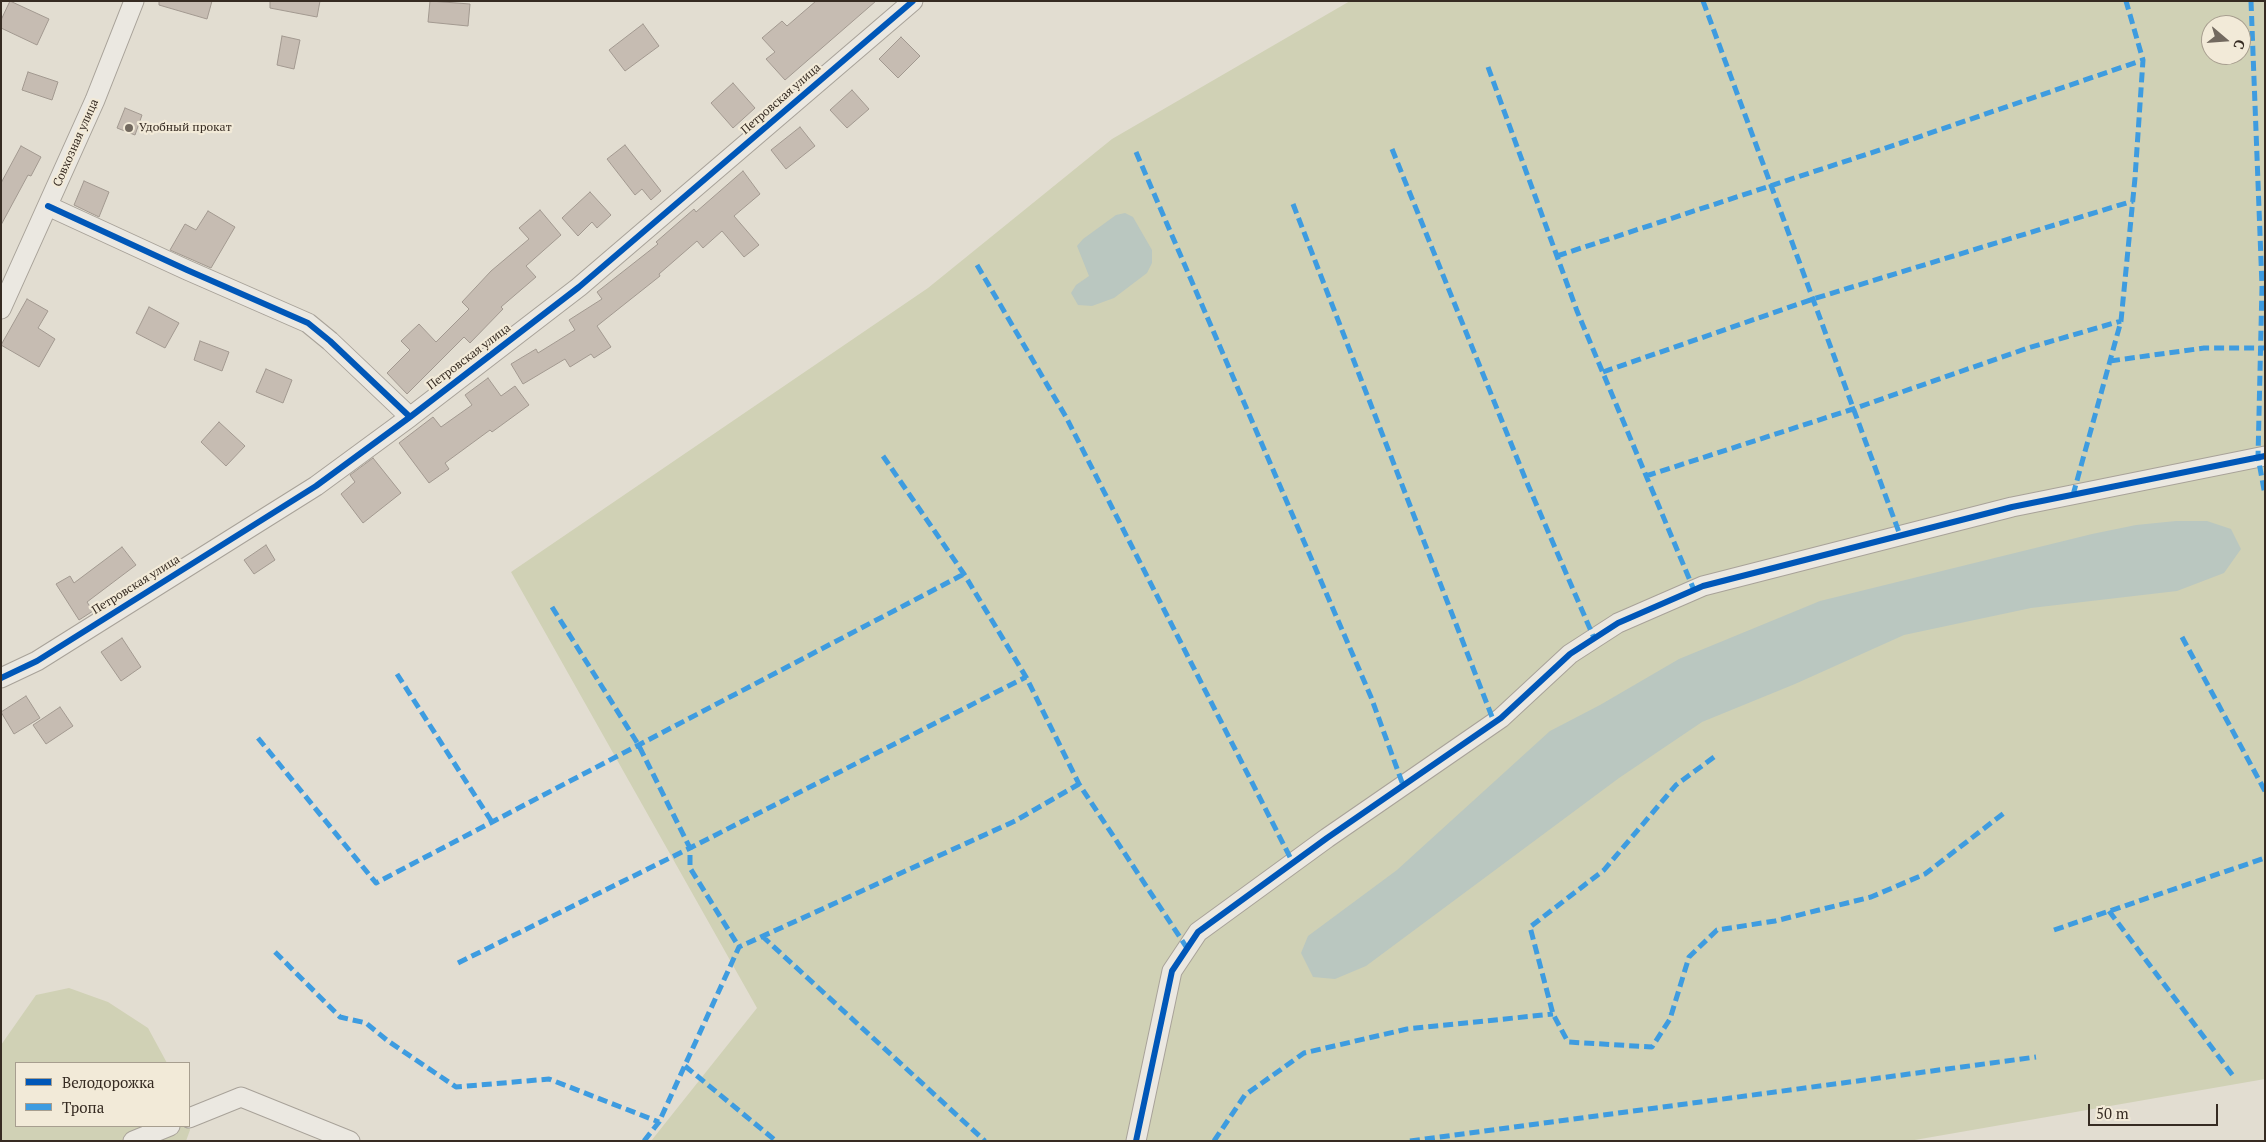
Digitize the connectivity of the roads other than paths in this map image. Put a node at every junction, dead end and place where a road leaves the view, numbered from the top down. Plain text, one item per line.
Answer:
1 (134, 1) edge
2 (913, 1) edge
3 (48, 206) junction
4 (1, 310) edge
5 (410, 416) junction
6 (2265, 456) edge
7 (1, 678) edge
8 (190, 1118) edge
9 (168, 1127) edge
10 (133, 1141) edge
11 (350, 1141) edge
12 (1136, 1141) edge

1 - 3 street, Совхозная улица
2 - 5 street, Петровская улица
3 - 4 street, Совхозная улица
3 - 5 street
5 - 7 street, Петровская улица
6 - 12 street
8 - 11 street
9 - 10 street

